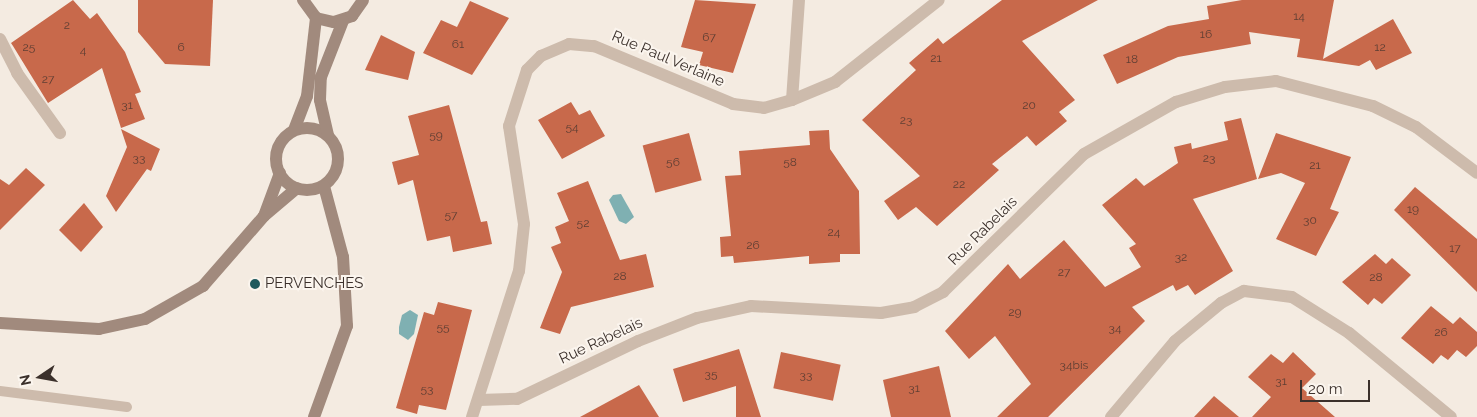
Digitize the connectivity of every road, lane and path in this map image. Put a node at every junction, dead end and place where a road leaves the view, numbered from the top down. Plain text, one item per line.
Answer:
1 (302, 0) edge
2 (362, 0) edge
3 (799, 0) edge
4 (939, 0) edge
5 (316, 18) junction
6 (342, 21) junction
7 (0, 39) edge
8 (792, 100) junction
9 (294, 130) junction
10 (60, 134) dead end
11 (328, 135) junction
12 (280, 173) junction
13 (1477, 173) edge
14 (324, 186) junction
15 (297, 188) junction
16 (264, 216) junction
17 (0, 323) edge
18 (0, 391) edge
19 (479, 400) junction
20 (127, 407) dead end
21 (314, 417) edge
22 (472, 417) edge
23 (1111, 417) edge
24 (1451, 417) edge

1 - 5 main road
2 - 6 main road
3 - 8 street
4 - 8 street, Rue Paul Verlaine
5 - 6 main road
5 - 9 main road
6 - 11 main road
7 - 10 street
8 - 19 street, Rue Paul Verlaine
9 - 11 main road
9 - 12 main road
11 - 14 main road
12 - 15 main road
12 - 16 main road
13 - 19 street, Rue Rabelais
14 - 15 main road
14 - 21 main road
15 - 16 main road
16 - 17 main road
18 - 20 lane
19 - 22 street, Rue Paul Verlaine
23 - 24 street

